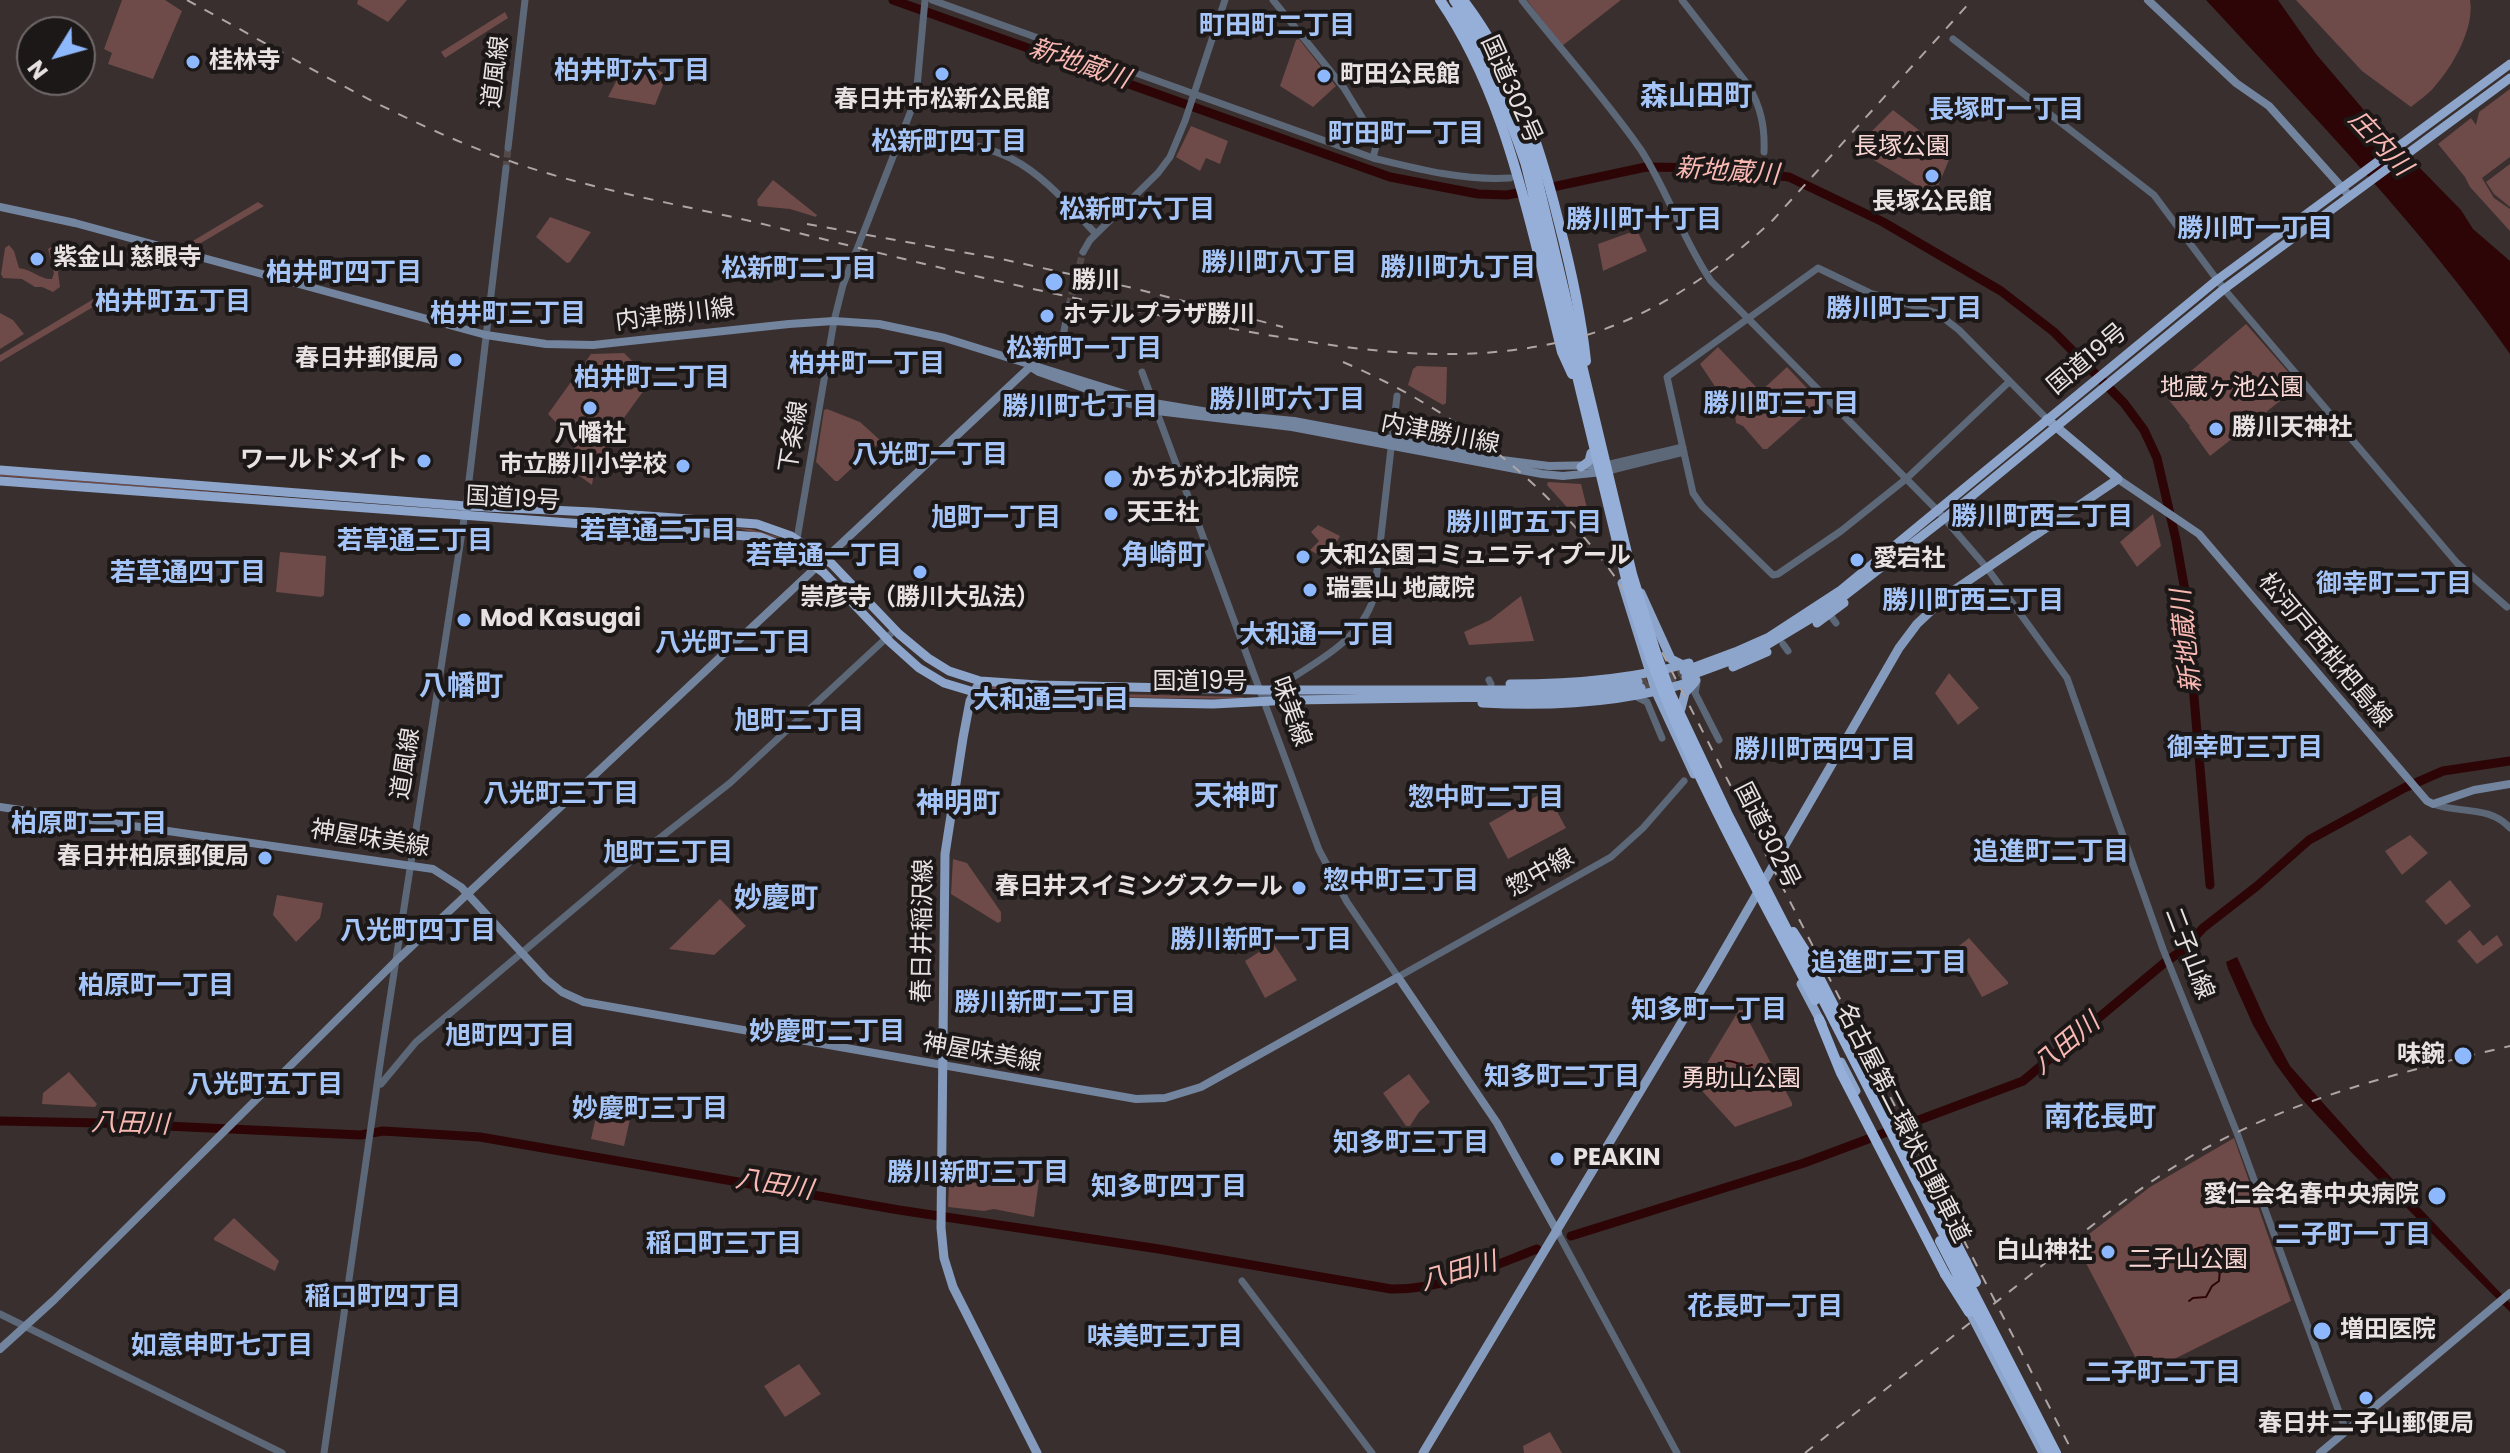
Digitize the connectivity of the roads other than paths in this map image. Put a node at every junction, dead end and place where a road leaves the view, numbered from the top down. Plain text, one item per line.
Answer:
1 (1225, 0) edge
2 (1273, 0) edge
3 (1441, 0) edge
4 (1454, 0) edge
5 (1463, 0) edge
6 (1522, 0) edge
7 (1682, 0) edge
8 (2148, 0) edge
9 (927, 1) edge
10 (525, 3) edge
11 (1953, 39) dead end
12 (2510, 64) edge
13 (2510, 78) edge
14 (1194, 95) junction
15 (904, 132) junction
16 (508, 148) tunnel mouth
17 (1764, 152) dead end
18 (1373, 158) junction
19 (506, 168) tunnel mouth
20 (1510, 178) dead end
21 (2347, 191) junction
22 (1531, 204) junction
23 (0, 207) edge
24 (1096, 234) junction
25 (1083, 252) tunnel mouth
26 (2221, 284) junction
27 (1069, 305) tunnel mouth
28 (1748, 319) junction
29 (834, 321) junction
30 (486, 335) junction
31 (1063, 336) joint
32 (1586, 361) junction
33 (1030, 366) junction
34 (1142, 372) dead end
35 (1572, 374) junction
36 (2009, 382) junction
37 (1397, 396) dead end
38 (1156, 407) junction
39 (2047, 419) junction
40 (2056, 426) junction
41 (1392, 442) junction
42 (1683, 450) junction
43 (1591, 453) junction
44 (1581, 467) junction
45 (1611, 467) junction
46 (0, 470) edge
47 (1595, 470) junction
48 (1906, 479) junction
49 (2118, 479) junction
50 (0, 481) edge
51 (466, 512) junction
52 (1941, 514) junction
53 (797, 539) junction
54 (1888, 557) junction
55 (824, 558) junction
56 (816, 567) junction
57 (1987, 568) junction
58 (1641, 593) junction
59 (2507, 607) dead end
60 (895, 630) junction
61 (886, 639) junction
62 (1643, 656) junction
63 (1688, 675) junction
64 (980, 681) junction
65 (1652, 682) junction
66 (1260, 690) junction
67 (1273, 690) junction
68 (974, 692) junction
69 (1415, 695) junction
70 (1264, 703) junction
71 (1681, 709) junction
72 (1662, 738) dead end
73 (1719, 740) dead end
74 (1684, 781) dead end
75 (2510, 784) edge
76 (2430, 802) junction
77 (0, 807) edge
78 (2510, 828) edge
79 (412, 866) junction
80 (1765, 878) junction
81 (467, 893) junction
82 (1756, 896) junction
83 (1793, 932) joint
84 (521, 953) junction
85 (398, 959) junction
86 (1398, 977) junction
87 (1819, 1019) joint
88 (1863, 1064) junction
89 (942, 1067) junction
90 (1842, 1069) junction
91 (379, 1085) junction
92 (1558, 1233) junction
93 (1242, 1281) dead end
94 (2510, 1293) edge
95 (0, 1314) edge
96 (26, 1326) junction
97 (0, 1349) edge
98 (2009, 1370) junction
99 (2346, 1431) junction
100 (282, 1453) edge
101 (324, 1453) edge
102 (1037, 1453) edge
103 (1372, 1453) edge
104 (1423, 1453) edge
105 (1677, 1453) edge
106 (2046, 1453) edge
107 (2058, 1453) edge
108 (2320, 1453) edge

1 - 14 street
2 - 18 street
3 - 22 highway, 国道302号, bridge
3 - 35 highway, bridge
3 - 98 highway, 名古屋第二環状自動車道, bridge
4 - 98 highway, 名古屋第二環状自動車道, bridge
5 - 32 highway
6 - 28 street, 二子山線
7 - 17 street
8 - 21 main road
9 - 14 street
9 - 15 street, 下条線
10 - 16 street, 道風線
11 - 26 street
12 - 21 highway, 国道19号
13 - 21 highway, 国道19号
14 - 18 street
14 - 24 street
15 - 24 street
15 - 29 street, 下条線
18 - 20 street
19 - 30 street, 道風線
21 - 26 highway, 国道19号
22 - 32 highway, 国道302号
22 - 35 highway, 国道302号
23 - 30 main road, 内津勝川線
24 - 25 street
26 - 39 highway, 国道19号
26 - 40 highway, 国道19号
26 - 59 street
27 - 31 street
28 - 36 street
28 - 42 street
28 - 48 street, 二子山線
29 - 30 main road, 内津勝川線
29 - 33 main road, 内津勝川線
29 - 53 street, 下条線
30 - 51 street, 道風線
31 - 33 main road
32 - 45 highway, 国道302号
33 - 38 main road, 内津勝川線
33 - 55 main road
34 - 38 street, 味美線
35 - 43 highway, 国道302号
36 - 39 street
36 - 48 street
37 - 41 street
38 - 41 main road, 内津勝川線
38 - 66 street, 味美線
39 - 40 main road
39 - 52 highway, 国道19号
40 - 49 main road
40 - 52 highway, 国道19号
41 - 44 main road, 内津勝川線
41 - 47 main road, 内津勝川線
41 - 67 street
42 - 45 street
42 - 48 street
43 - 44 highway
43 - 47 highway, 国道302号
44 - 47 main road, 内津勝川線
45 - 47 main road, 内津勝川線
45 - 58 highway, 国道302号
46 - 51 highway, 国道19号
47 - 62 highway, 国道302号
48 - 52 street, 二子山線
49 - 57 main road
49 - 76 main road, 松河戸西枇杷島線
50 - 51 highway, 国道19号
51 - 53 highway, 国道19号
51 - 56 highway, 国道19号
51 - 79 street, 道風線
52 - 54 highway, 国道19号
52 - 57 street, 二子山線
53 - 55 highway, 国道19号
54 - 63 highway, 国道19号
54 - 63 highway
55 - 56 main road
55 - 60 highway, 国道19号
56 - 61 highway, 国道19号
56 - 81 main road
57 - 80 main road
57 - 99 street, 二子山線
58 - 63 highway
58 - 65 highway, 国道302号
60 - 61 street
60 - 64 highway, 国道19号
61 - 68 highway, 国道19号
61 - 84 street
62 - 65 highway, 国道302号
62 - 65 highway
63 - 65 highway
63 - 65 highway
63 - 71 highway
63 - 73 street
64 - 66 highway, 国道19号
64 - 68 main road, 春日井稲沢線
65 - 69 highway, 国道19号
65 - 69 highway
65 - 69 highway
65 - 71 highway, 国道302号
65 - 72 street
65 - 82 highway, 国道302号
66 - 67 highway, 国道19号
66 - 70 street, 味美線
67 - 69 highway, 国道19号
67 - 70 street
68 - 70 highway, 国道19号
68 - 89 main road, 春日井稲沢線
69 - 70 highway, 国道19号
70 - 86 street, 味美線
71 - 80 highway, 国道302号
74 - 86 street, 惣中線
75 - 76 main road
76 - 78 street
77 - 79 main road, 神屋味美線
79 - 81 main road, 神屋味美線
79 - 85 street, 道風線
80 - 82 main road
80 - 83 highway, 国道302号
81 - 84 main road, 神屋味美線
81 - 85 main road
82 - 87 highway, 国道302号
82 - 92 main road
83 - 88 highway
84 - 89 main road, 神屋味美線
84 - 91 street
85 - 91 street, 道風線
85 - 96 main road
86 - 89 main road, 神屋味美線
86 - 92 main road
87 - 90 highway
88 - 98 highway, bridge
88 - 107 highway, bridge
89 - 102 main road, 春日井稲沢線
90 - 98 highway, bridge
90 - 106 highway
91 - 101 street, 道風線
92 - 104 main road
92 - 105 street
93 - 103 street
94 - 99 main road
95 - 96 street
96 - 97 main road
96 - 100 street
98 - 106 highway, 名古屋第二環状自動車道, bridge
98 - 107 highway, 名古屋第二環状自動車道, bridge
99 - 108 main road

